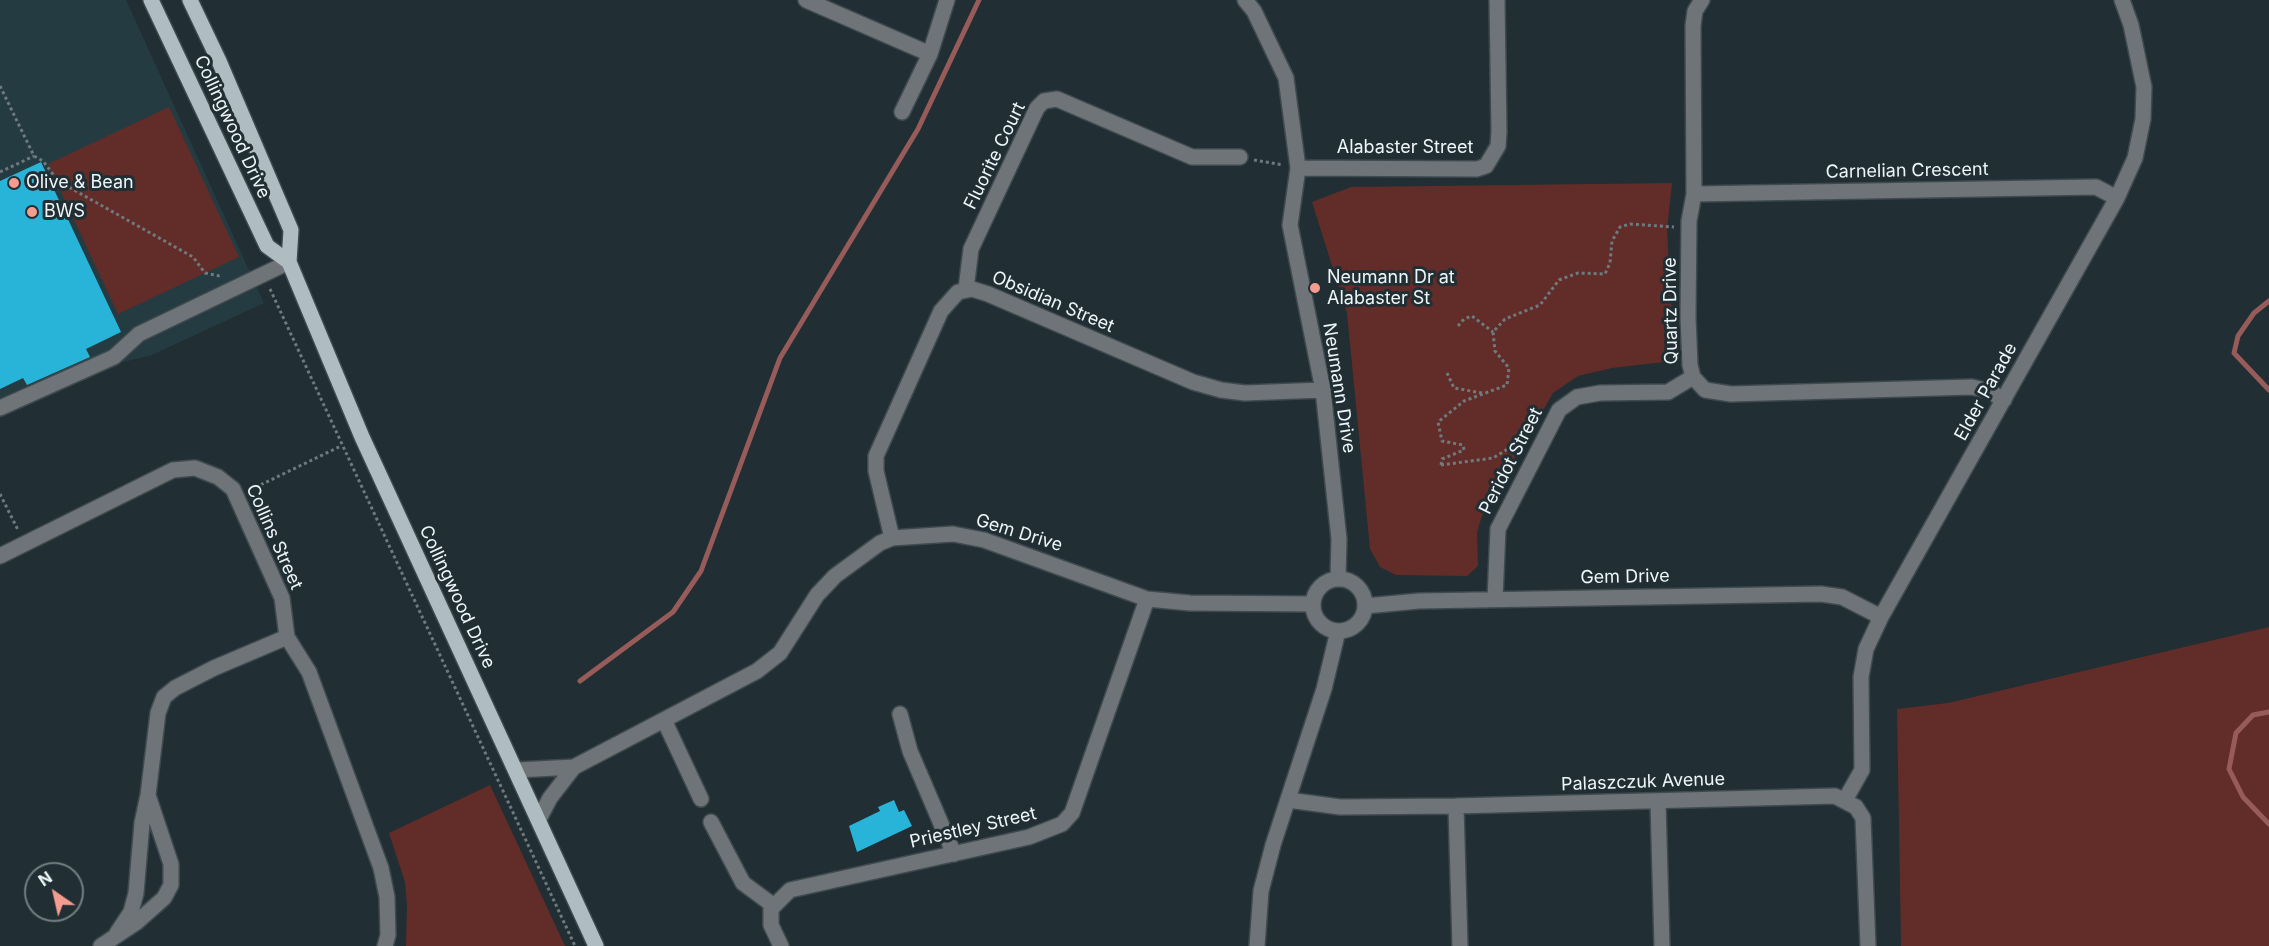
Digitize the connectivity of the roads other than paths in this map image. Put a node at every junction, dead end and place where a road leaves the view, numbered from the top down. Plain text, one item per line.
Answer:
1 (151, 0) edge
2 (190, 0) edge
3 (806, 0) edge
4 (947, 0) edge
5 (1245, 0) edge
6 (1497, 0) edge
7 (1702, 0) edge
8 (2122, 0) edge
9 (930, 54) junction
10 (902, 112) dead end
11 (1240, 157) road end
12 (1298, 168) junction
13 (1694, 194) junction
14 (2117, 198) junction
15 (289, 262) junction
16 (966, 289) junction
17 (1693, 377) junction
18 (1323, 390) junction
19 (2004, 400) junction
20 (0, 408) edge
21 (892, 538) junction
22 (0, 556) edge
23 (1338, 579) junction
24 (1147, 599) junction
25 (1495, 599) junction
26 (1313, 604) junction
27 (1365, 606) junction
28 (1881, 617) junction
29 (1338, 631) junction
30 (287, 637) junction
31 (900, 714) dead end
32 (664, 720) junction
33 (574, 767) junction
34 (517, 770) junction
35 (148, 795) junction
36 (701, 799) dead end
37 (1288, 800) junction
38 (1845, 800) junction
39 (1658, 802) junction
40 (1456, 806) junction
41 (539, 819) junction
42 (711, 822) dead end
43 (954, 854) junction
44 (774, 906) junction
45 (117, 933) junction
46 (101, 946) edge
47 (385, 946) edge
48 (596, 946) edge
49 (781, 946) edge
50 (1257, 946) edge
51 (1460, 946) edge
52 (1662, 946) edge
53 (1868, 946) edge

1 - 15 main road, Collingwood Drive
2 - 15 main road, Collingwood Drive
3 - 9 street
4 - 9 street
5 - 12 street, Neumann Drive
6 - 12 street, Alabaster Street
7 - 13 street, Quartz Drive
8 - 14 street, Elder Parade
9 - 10 street
11 - 16 street, Fluorite Court
12 - 18 street, Neumann Drive
13 - 14 street, Carnelian Crescent
13 - 17 street, Quartz Drive
14 - 19 street, Elder Parade
15 - 20 street
15 - 34 main road, Collingwood Drive
16 - 18 street, Obsidian Street
16 - 21 street, Obsidian Street
17 - 19 street, Quartz Drive
17 - 25 street, Peridot Street
18 - 23 street, Neumann Drive
19 - 28 street, Elder Parade
21 - 24 street, Gem Drive
21 - 32 street, Gem Drive
22 - 30 street, Collins Street
23 - 26 street
23 - 27 street
24 - 26 street, Gem Drive
24 - 43 street, Priestley Street
25 - 27 street, Gem Drive
25 - 28 street, Gem Drive
26 - 29 street
27 - 29 street
28 - 38 street, Elder Parade
29 - 37 street
30 - 35 street
30 - 47 street, Collins Street
31 - 43 street
32 - 33 street, Gem Drive
32 - 36 street
33 - 34 street, Gem Drive
33 - 41 street, Gem Drive
34 - 41 main road, Collingwood Drive
35 - 45 street
35 - 45 street
37 - 40 street, Palaszczuk Avenue
37 - 50 street
38 - 39 street, Palaszczuk Avenue
38 - 53 street
39 - 40 street, Palaszczuk Avenue
39 - 52 street
40 - 51 street
41 - 48 main road, Collingwood Drive
42 - 44 street
43 - 44 street, Priestley Street
44 - 49 street
45 - 46 street

